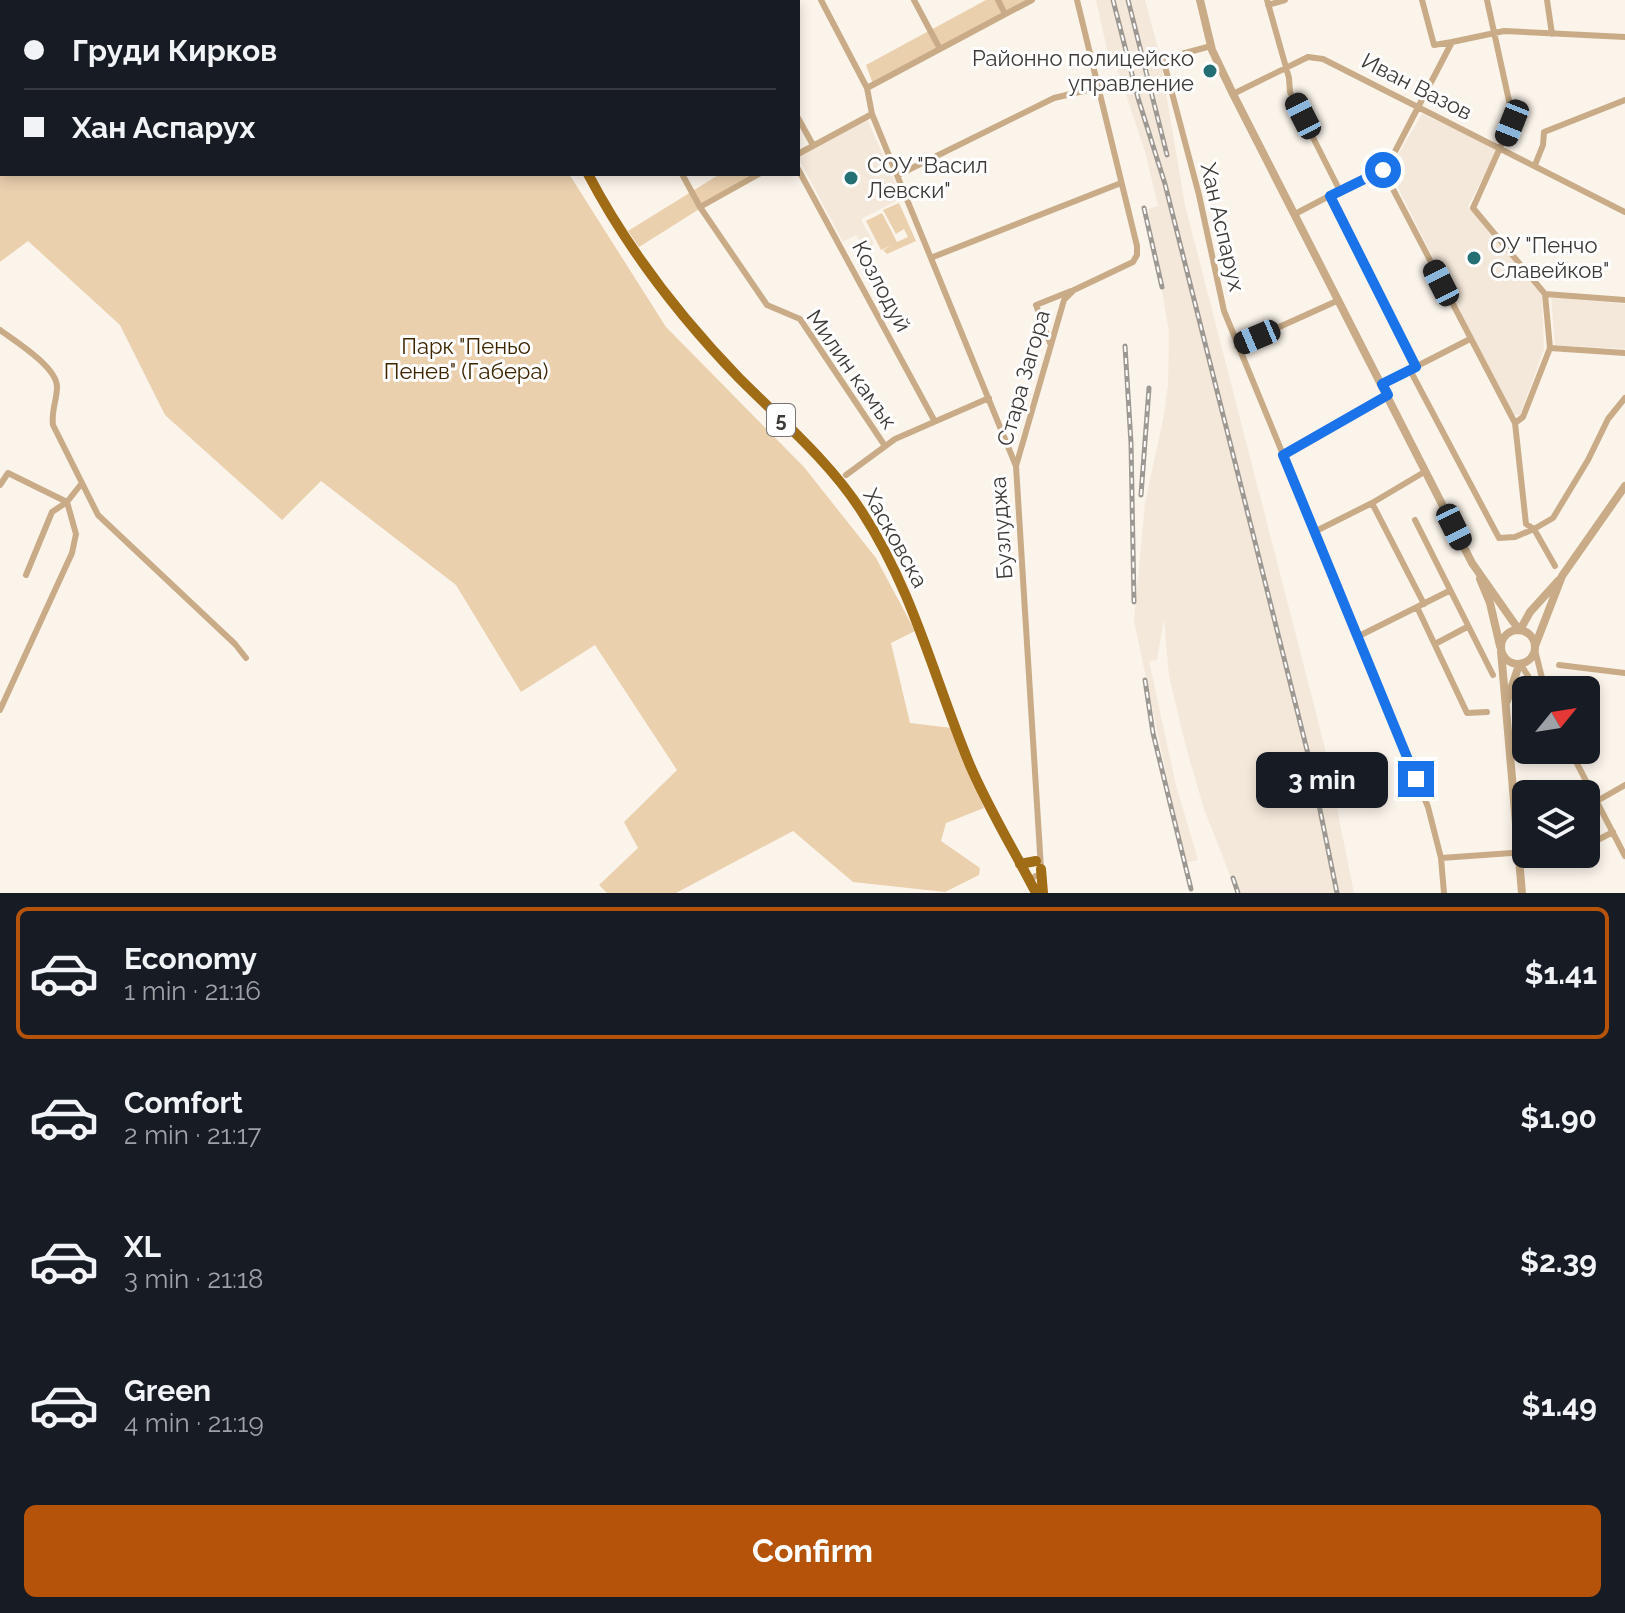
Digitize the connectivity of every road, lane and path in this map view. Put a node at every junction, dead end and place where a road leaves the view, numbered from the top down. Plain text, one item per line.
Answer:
1 (821, 0) edge
2 (914, 0) edge
3 (998, 0) edge
4 (1032, 0) edge
5 (1077, 0) edge
6 (1200, 0) edge
7 (1285, 0) edge
8 (1422, 0) edge
9 (1487, 0) edge
10 (1547, 0) edge
11 (1268, 2) edge
12 (1005, 14) junction
13 (1495, 31) junction
14 (1552, 34) junction
15 (1625, 37) edge
16 (1452, 42) junction
17 (1211, 46) junction
18 (940, 49) junction
19 (1285, 68) junction
20 (867, 88) junction
21 (1096, 88) junction
22 (1233, 94) junction
23 (1625, 100) edge
24 (1419, 107) junction
25 (872, 114) junction
26 (800, 122) edge
27 (813, 145) junction
28 (1501, 149) junction
29 (800, 153) edge
30 (1535, 165) junction
31 (1383, 170) junction
32 (800, 173) edge
33 (898, 175) junction
34 (589, 176) edge
35 (683, 176) edge
36 (755, 176) edge
37 (1121, 183) junction
38 (1340, 191) junction
39 (1330, 196) junction
40 (700, 207) junction
41 (1625, 212) edge
42 (1295, 214) junction
43 (933, 257) junction
44 (1074, 290) junction
45 (1545, 294) junction
46 (1339, 300) junction
47 (1625, 300) edge
48 (0, 330) edge
49 (1470, 339) junction
50 (1051, 343) junction
51 (1237, 346) junction
52 (1550, 348) junction
53 (1625, 353) edge
54 (1413, 368) junction
55 (1382, 384) junction
56 (1388, 395) junction
57 (989, 398) junction
58 (1625, 398) edge
59 (934, 420) junction
60 (1515, 423) junction
61 (885, 446) junction
62 (1283, 455) junction
63 (1016, 466) junction
64 (1426, 471) junction
65 (846, 475) dead end
66 (82, 483) junction
67 (0, 485) edge
68 (1625, 486) edge
69 (67, 502) junction
70 (1372, 503) junction
71 (1415, 520) dead end
72 (1534, 529) junction
73 (1314, 532) junction
74 (1472, 563) junction
75 (1555, 566) dead end
76 (26, 575) dead end
77 (1562, 576) junction
78 (1449, 591) junction
79 (1420, 605) junction
80 (1505, 608) junction
81 (1530, 612) junction
82 (1467, 627) junction
83 (1520, 630) junction
84 (1357, 637) junction
85 (1435, 644) junction
86 (1535, 648) junction
87 (1500, 649) junction
88 (246, 658) dead end
89 (1520, 665) junction
90 (1559, 665) dead end
91 (1625, 673) edge
92 (1493, 675) dead end
93 (1528, 676) edge
94 (1542, 676) edge
95 (1511, 691) joint
96 (1505, 705) junction
97 (0, 710) edge
98 (1487, 712) dead end
99 (1514, 780) edge
100 (1625, 785) edge
101 (1600, 799) edge
102 (1600, 807) edge
103 (1613, 832) junction
104 (1600, 839) edge
105 (1512, 853) edge
106 (1625, 856) edge
107 (1441, 858) junction
108 (1038, 861) junction
109 (1523, 868) edge
110 (1025, 873) junction
111 (1036, 893) edge
112 (1043, 893) edge
113 (1444, 893) edge
114 (1522, 893) edge

1 - 20 street, Бузлуджа
2 - 18 street
3 - 12 street
4 - 12 street
5 - 21 street
6 - 17 street
7 - 11 street
8 - 16 street
9 - 13 street
10 - 14 street
11 - 19 street
12 - 18 street
13 - 14 street
13 - 16 street
13 - 28 street
14 - 15 street
16 - 24 street
17 - 22 street
17 - 51 street, Хан Аспарух
18 - 20 street
19 - 22 street, Иван Вазов
19 - 24 street, Иван Вазов
19 - 38 street
20 - 25 street, Бузлуджа
21 - 33 street
21 - 37 street
22 - 42 street
23 - 30 street
24 - 28 street, Иван Вазов
24 - 31 street
25 - 27 street
25 - 33 street, Бузлуджа
26 - 27 street
27 - 29 street
28 - 30 street, Иван Вазов
28 - 45 street
30 - 41 street, Иван Вазов
31 - 38 street
31 - 49 street
32 - 59 street, Козлодуй
33 - 43 street, Бузлуджа
34 - 110 main road, Хасковска / 5
35 - 40 street, Милин камък
36 - 40 street
37 - 43 street
37 - 44 street, Стара Загора
38 - 39 street
39 - 42 street
39 - 54 street
40 - 61 street, Милин камък
42 - 46 street
43 - 57 street, Бузлуджа
44 - 50 street, Стара Загора
44 - 50 street
45 - 47 street
45 - 52 street
46 - 51 street
46 - 55 street
48 - 66 street
49 - 54 street
49 - 60 street
50 - 63 street, Стара Загора
51 - 62 street, Хан Аспарух
52 - 53 street
52 - 60 street
54 - 55 street
54 - 72 street
55 - 56 street
56 - 62 street
56 - 64 street
57 - 59 street
57 - 63 street, Бузлуджа
58 - 72 street
59 - 61 street
60 - 72 street
61 - 65 street
62 - 73 street, Хан Аспарух
63 - 108 street, Бузлуджа
64 - 70 street
64 - 74 street
66 - 69 street
66 - 88 street
67 - 69 street
68 - 77 street
69 - 76 street
69 - 97 street
70 - 73 street
70 - 79 street
71 - 78 street
72 - 75 street
73 - 84 street, Хан Аспарух
74 - 80 street
74 - 87 street
77 - 81 street
77 - 86 street
78 - 79 street
78 - 82 street
79 - 84 street
79 - 85 street
80 - 81 street
80 - 83 street
81 - 83 street
82 - 85 street
82 - 92 street
83 - 86 street
83 - 87 street
84 - 107 street, Хан Аспарух
85 - 98 street
86 - 89 street
86 - 94 street
87 - 89 street
87 - 96 street
89 - 93 street
89 - 95 street
90 - 91 street
95 - 96 street
96 - 99 street
100 - 101 street
102 - 103 street
103 - 104 street
103 - 106 street
105 - 107 street
107 - 113 street, Хан Аспарух
108 - 110 main road
108 - 110 street
108 - 112 main road
109 - 114 street
110 - 111 main road, Хасковска / 5

